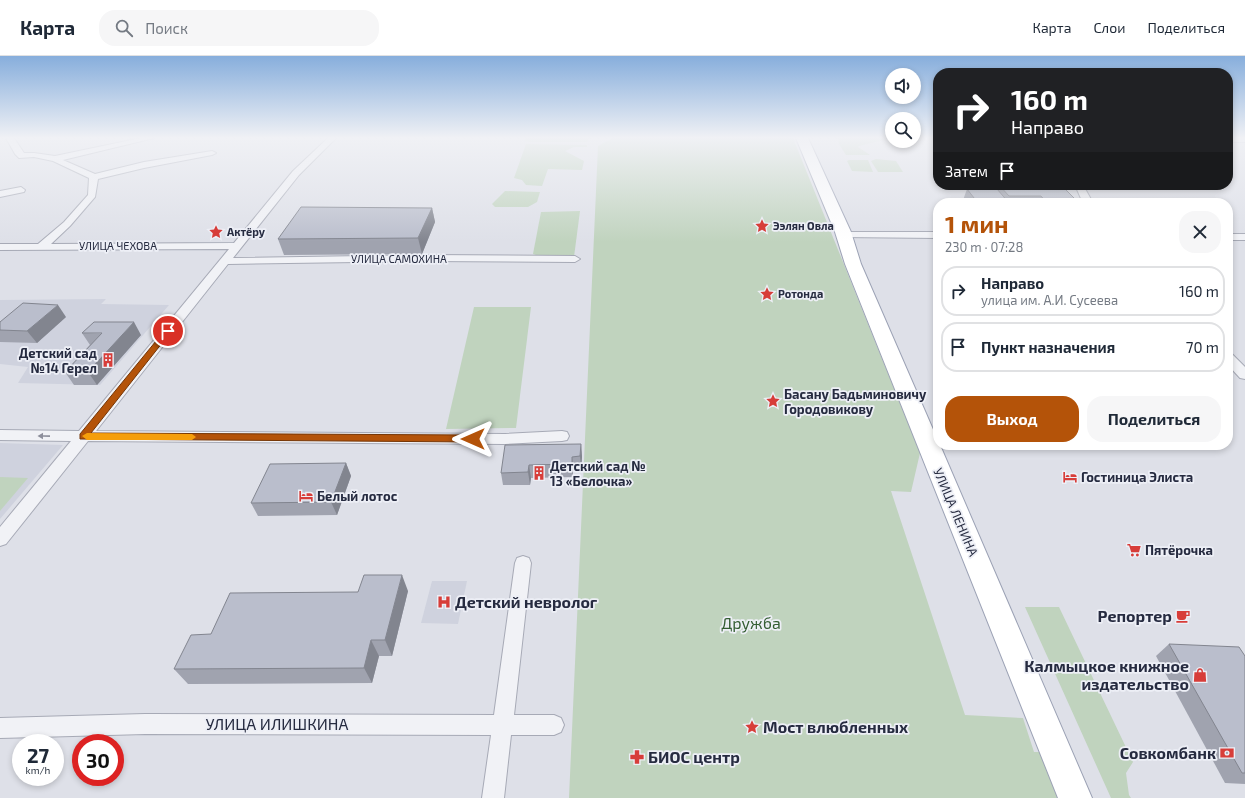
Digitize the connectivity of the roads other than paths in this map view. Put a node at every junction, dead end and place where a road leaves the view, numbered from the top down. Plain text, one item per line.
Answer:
1 (85, 173) edge
2 (116, 173) edge
3 (296, 173) edge
4 (818, 173) edge
5 (94, 177) junction
6 (21, 190) dead end
7 (0, 194) edge
8 (844, 234) junction
9 (933, 235) edge
10 (1233, 237) edge
11 (1245, 238) edge
12 (42, 246) junction
13 (236, 246) junction
14 (0, 247) edge
15 (575, 259) dead end
16 (224, 261) junction
17 (1233, 362) edge
18 (1245, 375) edge
19 (0, 435) edge
20 (83, 436) junction
21 (562, 436) dead end
22 (0, 539) edge
23 (523, 564) dead end
24 (502, 725) junction
25 (554, 725) dead end
26 (0, 728) edge
27 (493, 798) edge
28 (1075, 798) edge

1 - 5 street
2 - 5 street
3 - 13 street
4 - 8 main road, УЛИЦА ЛЕНИНА
5 - 12 street
6 - 7 street
8 - 9 street
8 - 28 main road, УЛИЦА ЛЕНИНА
10 - 11 street
12 - 13 street, УЛИЦА ЧЕХОВА
12 - 14 street, УЛИЦА ЧЕХОВА
13 - 16 street
15 - 16 street, УЛИЦА САМОХИНА
16 - 20 street
17 - 18 street
20 -> 19 street
20 - 21 street
20 - 22 street
23 - 24 street
24 - 25 street, УЛИЦА ИЛИШКИНА
24 - 26 street, УЛИЦА ИЛИШКИНА
24 - 27 street

